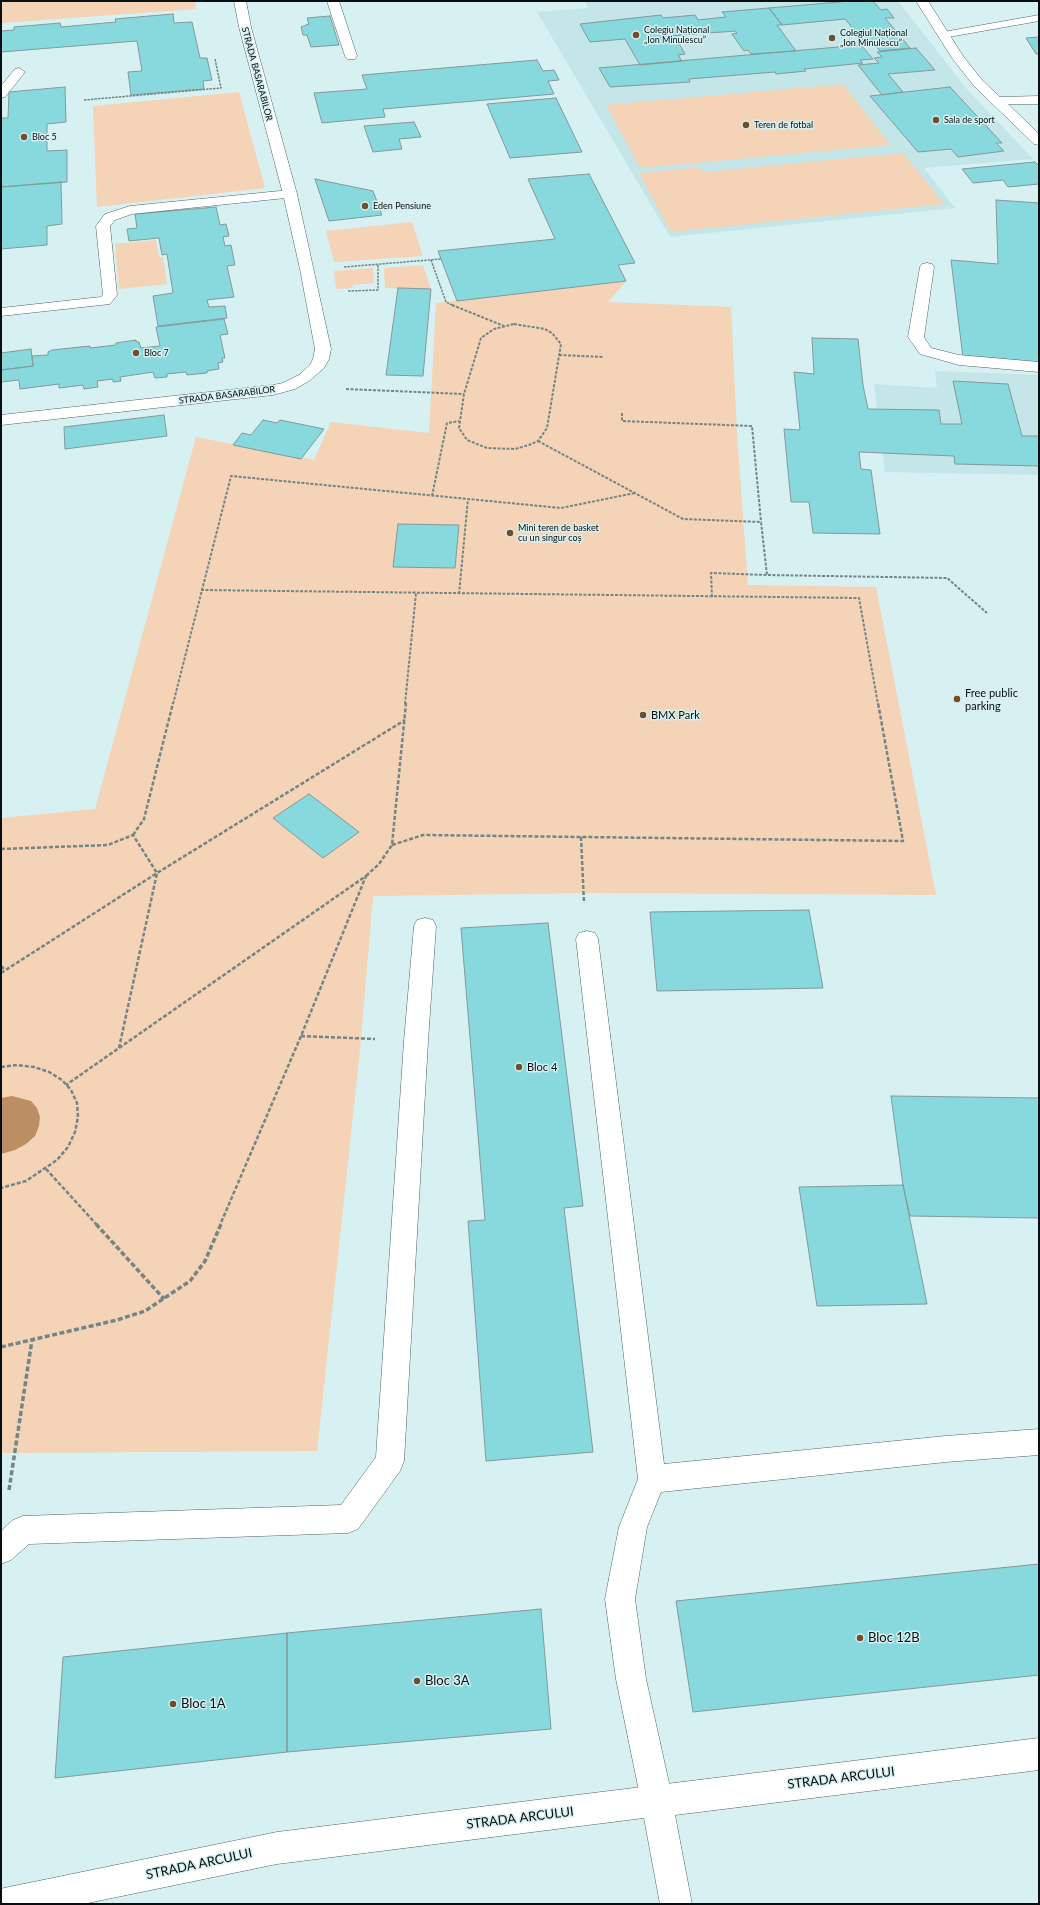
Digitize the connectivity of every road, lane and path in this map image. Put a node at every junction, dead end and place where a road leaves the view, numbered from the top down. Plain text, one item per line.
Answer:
1 (240, 1) edge
2 (333, 1) edge
3 (922, 1) edge
4 (1039, 18) edge
5 (943, 35) junction
6 (351, 56) dead end
7 (19, 72) dead end
8 (221, 88) dead end
9 (1, 94) edge
10 (84, 100) dead end
11 (1039, 100) edge
12 (995, 101) junction
13 (1039, 141) edge
14 (290, 194) junction
15 (441, 259) dead end
16 (431, 260) junction
17 (378, 264) junction
18 (927, 267) dead end
19 (307, 269) junction
20 (312, 293) junction
21 (1, 312) edge
22 (504, 326) junction
23 (559, 355) junction
24 (604, 357) dead end
25 (1039, 367) edge
26 (289, 386) junction
27 (464, 394) junction
28 (622, 413) dead end
29 (1, 420) edge
30 (459, 421) junction
31 (538, 441) junction
32 (635, 493) junction
33 (432, 496) junction
34 (468, 499) junction
35 (761, 522) junction
36 (767, 575) junction
37 (201, 590) junction
38 (416, 593) junction
39 (459, 594) junction
40 (712, 597) junction
41 (987, 613) dead end
42 (405, 720) junction
43 (133, 835) junction
44 (581, 837) junction
45 (392, 845) junction
46 (1, 849) edge
47 (157, 873) junction
48 (366, 876) junction
49 (425, 926) dead end
50 (587, 939) joint
51 (1, 966) edge
52 (5, 970) junction
53 (1, 973) edge
54 (301, 1036) junction
55 (416, 1041) junction
56 (119, 1048) junction
57 (1, 1067) edge
58 (66, 1085) junction
59 (46, 1169) junction
60 (1, 1188) edge
61 (164, 1299) junction
62 (32, 1340) junction
63 (1, 1347) edge
64 (1039, 1442) edge
65 (652, 1479) junction
66 (8, 1496) dead end
67 (1, 1550) edge
68 (1039, 1754) edge
69 (657, 1801) junction
70 (4, 1904) edge
71 (676, 1904) edge

1 - 14 street, STRADA BASARABILOR
2 - 6 street
3 - 5 street
4 - 5 street
5 - 12 street
7 - 9 street
8 - 10 path
11 - 12 street
12 - 13 street
14 - 19 street, STRADA BASARABILOR
14 - 21 street
15 - 16 path
16 - 17 path
16 - 22 path
17 - 19 path
17 - 20 path
18 - 25 street
19 - 20 street, STRADA BASARABILOR
20 - 26 street, STRADA BASARABILOR
22 - 23 path
22 - 27 path
23 - 24 path
23 - 31 path
26 - 27 path
26 - 29 street, STRADA BASARABILOR
27 - 30 path
28 - 35 path
30 - 31 path
30 - 33 path
31 - 32 path
32 - 34 path
32 - 35 path
33 - 34 path
33 - 37 path
34 - 39 path
35 - 36 path
36 - 40 path
36 - 41 path
37 - 38 path
37 - 43 path
38 - 39 path
38 - 42 path
39 - 40 path
40 - 44 path
42 - 45 path
42 - 47 path
43 - 46 path
43 - 47 path
44 - 45 path
44 - 50 path
45 - 48 path
47 - 52 path
47 - 56 path
48 - 54 path
48 - 56 path
49 - 55 street
50 - 65 street
51 - 52 path
52 - 53 path
54 - 55 path
54 - 61 path
55 - 67 street
56 - 58 path
57 - 58 path
58 - 59 path
59 - 60 path
59 - 61 path
61 - 62 path
62 - 63 path
62 - 66 path
64 - 65 street
65 - 69 street
68 - 69 street, STRADA ARCULUI
69 - 70 street, STRADA ARCULUI
69 - 71 street

